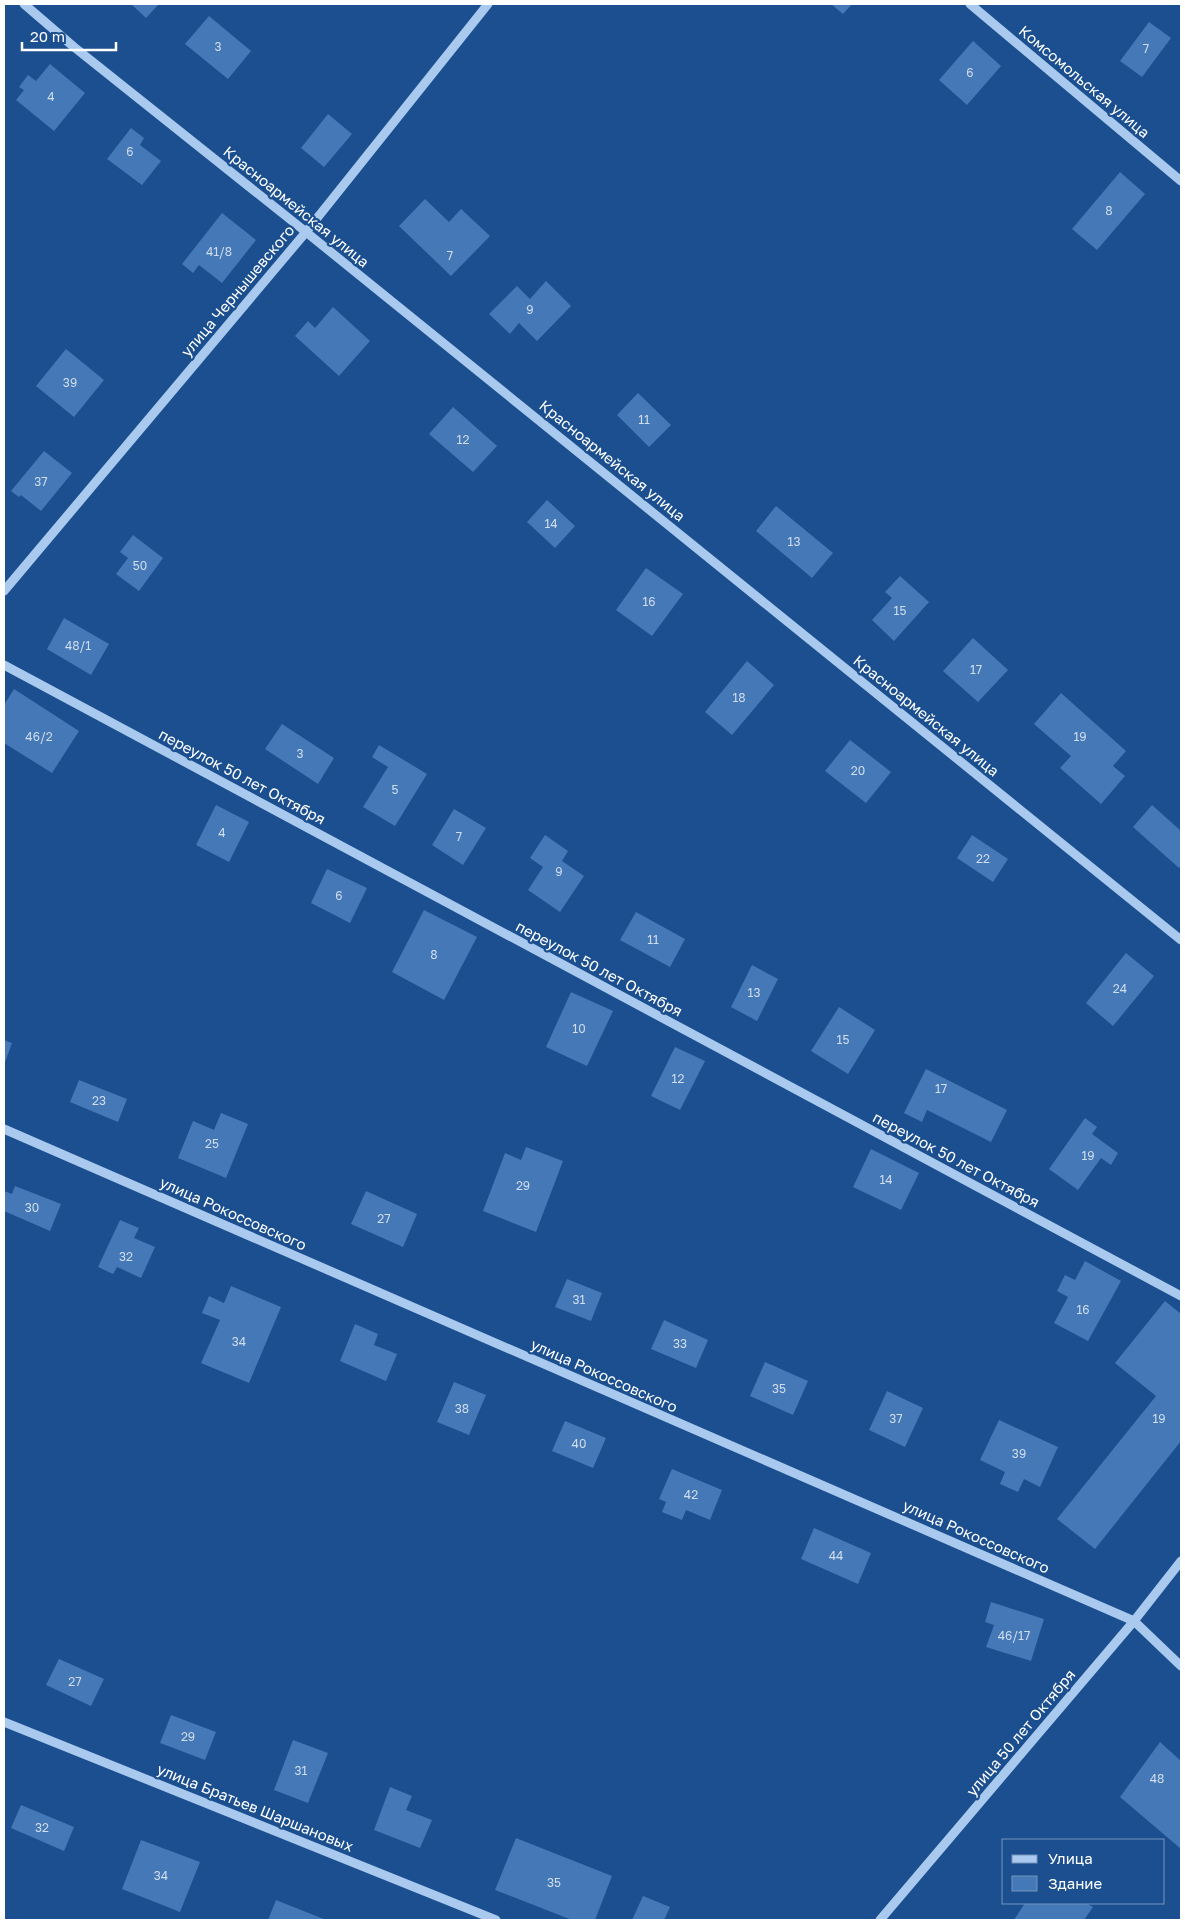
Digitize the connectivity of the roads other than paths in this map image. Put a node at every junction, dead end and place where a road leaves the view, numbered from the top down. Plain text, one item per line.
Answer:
1 (24, 4) edge
2 (488, 4) edge
3 (970, 4) edge
4 (1181, 181) edge
5 (306, 232) junction
6 (4, 591) edge
7 (4, 665) edge
8 (1181, 940) edge
9 (4, 1129) edge
10 (1181, 1296) edge
11 (1181, 1561) edge
12 (1134, 1621) junction
13 (1181, 1666) edge
14 (4, 1722) edge
15 (496, 1920) edge
16 (880, 1920) edge

1 - 5 street, Красноармейская улица
2 - 5 street, улица Чернышевского
3 - 4 street, Комсомольская улица
5 - 6 street, улица Чернышевского
5 - 8 street, Красноармейская улица
7 - 10 street, переулок 50 лет Октября
9 - 12 street, улица Рокоссовского
11 - 12 street, улица 50 лет Октября
12 - 13 street, улица Рокоссовского
12 - 16 street, улица 50 лет Октября
14 - 15 street, улица Братьев Шаршановых

